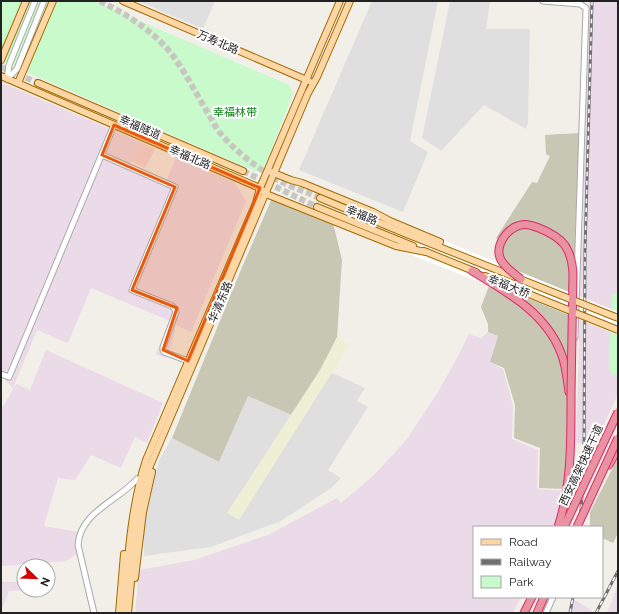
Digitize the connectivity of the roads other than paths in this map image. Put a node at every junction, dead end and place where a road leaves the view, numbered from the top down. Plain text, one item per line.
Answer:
1 (26, 1) edge
2 (35, 1) edge
3 (44, 1) edge
4 (53, 1) edge
5 (123, 1) edge
6 (340, 1) edge
7 (350, 1) edge
8 (543, 1) edge
9 (580, 2) edge
10 (1, 60) edge
11 (1, 76) edge
12 (8, 79) junction
13 (306, 80) junction
14 (18, 83) junction
15 (38, 83) tunnel mouth
16 (314, 83) junction
17 (114, 124) junction
18 (102, 155) junction
19 (243, 171) tunnel mouth
20 (268, 171) junction
21 (274, 174) junction
22 (260, 188) junction
23 (266, 194) junction
24 (320, 198) tunnel mouth
25 (317, 207) tunnel mouth
26 (404, 233) joint
27 (398, 244) junction
28 (469, 258) junction
29 (472, 271) junction
30 (520, 279) junction
31 (618, 318) edge
32 (618, 330) edge
33 (575, 350) dead end
34 (188, 361) junction
35 (1, 374) edge
36 (571, 404) junction
37 (618, 412) edge
38 (160, 425) junction
39 (618, 438) edge
40 (161, 441) junction
41 (618, 448) edge
42 (137, 479) junction
43 (567, 503) dead end
44 (586, 508) junction
45 (558, 526) edge
46 (564, 526) edge
47 (564, 526) edge
48 (577, 526) edge
49 (532, 598) edge
50 (544, 598) edge
51 (554, 598) edge
52 (94, 613) edge
53 (119, 613) edge
54 (123, 613) edge
55 (128, 613) edge
56 (132, 613) edge
57 (524, 613) edge
58 (537, 613) edge
59 (546, 613) edge

1 - 10 main road
2 - 12 street
3 - 12 street
4 - 14 main road
5 - 13 main road, 万寿北路
6 - 13 main road, 华清东路
7 - 16 main road, 华清东路
8 - 9 street
9 - 33 street
11 - 12 main road, 幸福北路
12 - 14 main road, 幸福北路
13 - 16 main road, 万寿北路
13 - 20 main road, 华清东路
14 - 17 main road, 幸福北路
15 - 19 main road, 幸福隧道
16 - 21 main road, 华清东路
17 - 18 street
17 - 22 main road, 幸福北路
18 - 34 street
18 - 35 street
20 - 21 main road
20 - 22 main road, 华清东路
21 - 23 main road, 华清东路
21 - 28 main road
22 - 23 main road, 幸福北路
22 - 34 main road, 华清东路
23 - 27 main road
23 - 40 main road, 华清东路
24 - 26 main road, 幸福路
25 - 27 main road, 幸福路
26 - 28 main road, 幸福大桥
27 - 29 main road, 幸福大桥
28 - 30 main road, 幸福大桥
29 - 32 main road, 幸福大桥, bridge
29 - 36 highway, bridge
30 - 31 main road, 幸福大桥, bridge
30 - 36 highway, bridge
34 - 38 main road, 华清东路
36 - 45 highway, bridge
37 - 46 highway, 西安高架快速干道, bridge
38 - 42 main road
38 - 54 main road, 华清东路
39 - 44 highway, 西安高架快速干道, bridge
40 - 55 main road, 华清东路
40 - 56 main road
41 - 44 highway, bridge
42 - 52 street
42 - 53 main road
43 - 47 street
44 - 48 highway, 西安高架快速干道, bridge
49 - 57 highway
50 - 58 highway
51 - 59 street

